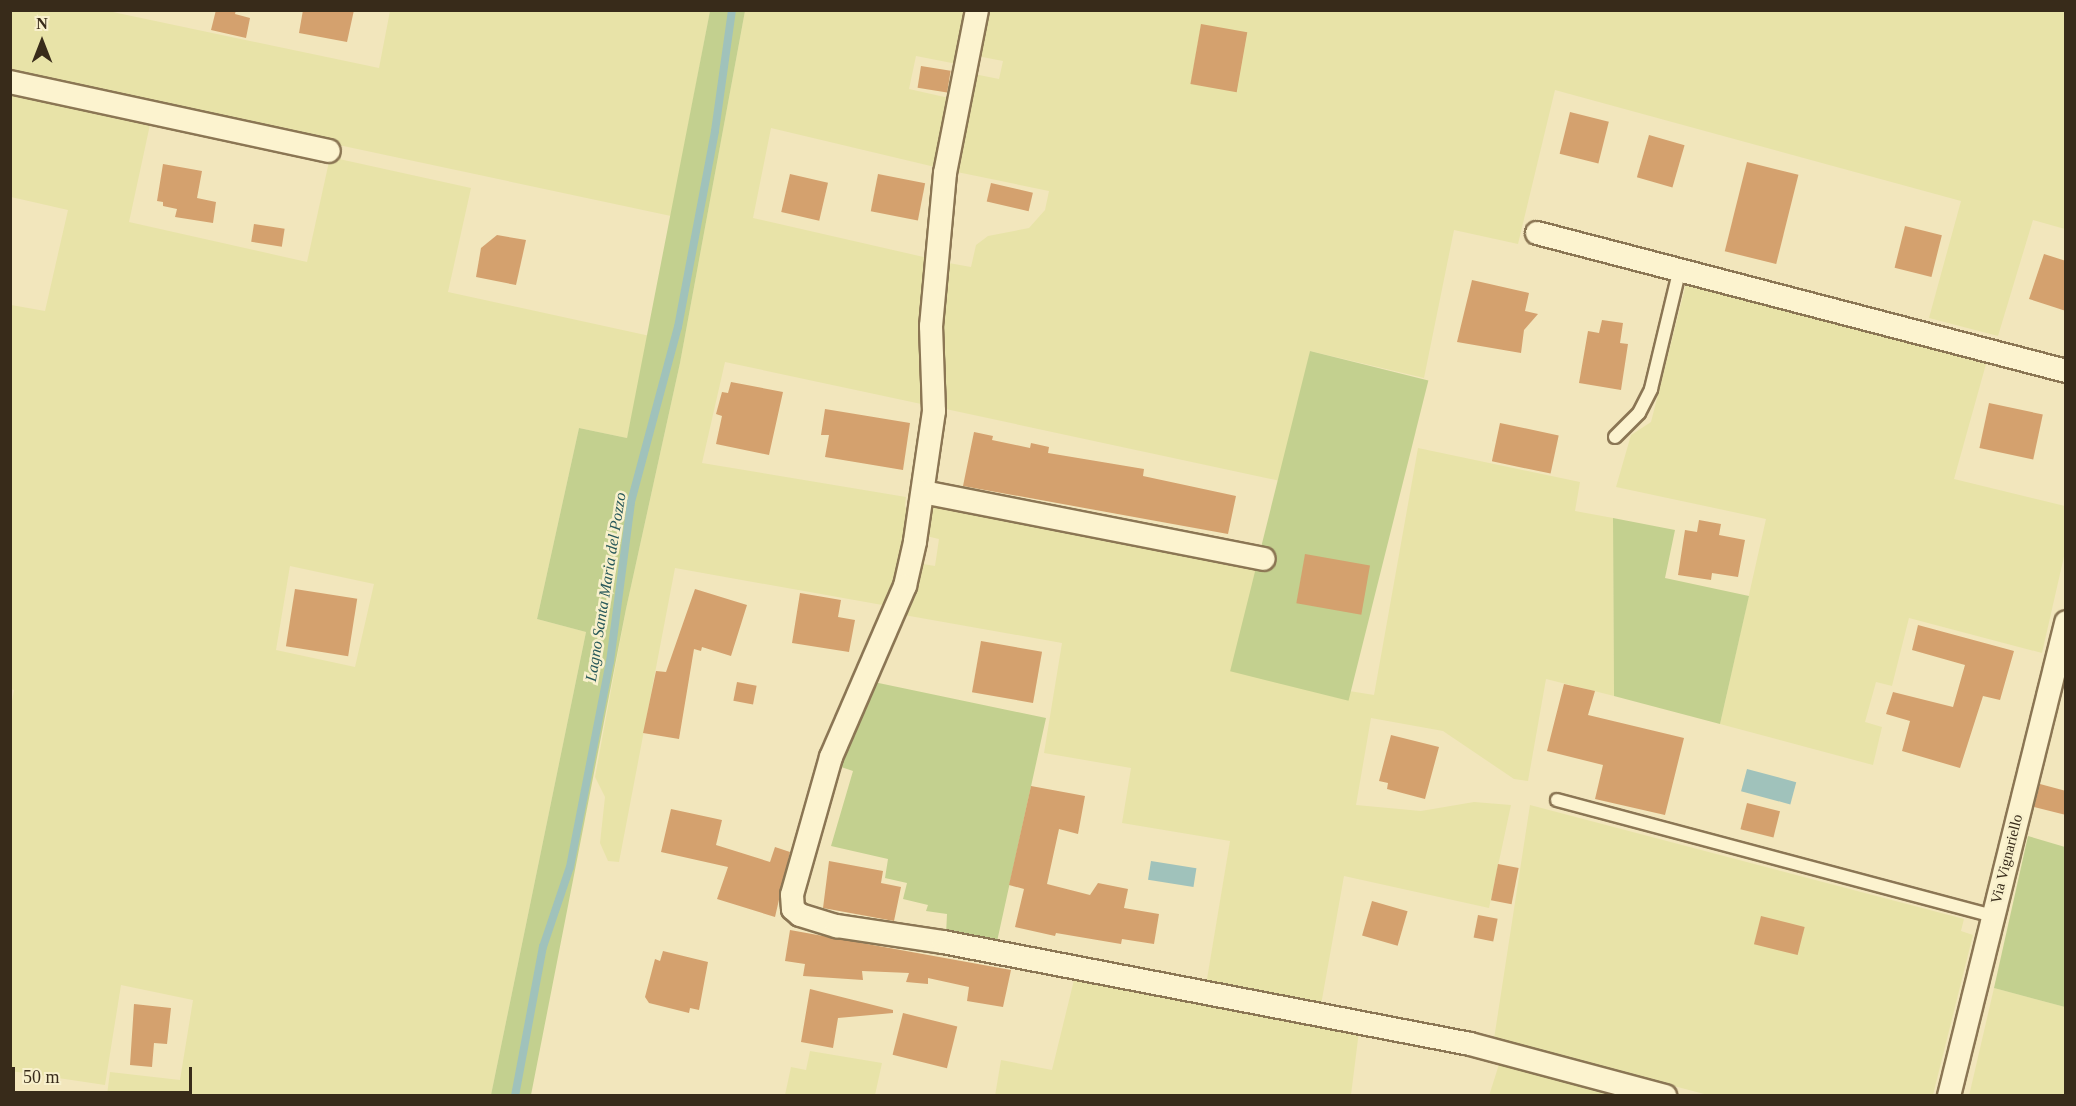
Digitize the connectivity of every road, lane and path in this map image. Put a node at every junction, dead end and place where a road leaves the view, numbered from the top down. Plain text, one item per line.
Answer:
1 (977, 10) edge
2 (10, 82) edge
3 (329, 151) dead end
4 (1537, 233) dead end
5 (1680, 268) junction
6 (2066, 371) edge
7 (1615, 437) dead end
8 (923, 492) junction
9 (1263, 559) dead end
10 (2066, 622) edge
11 (1557, 800) dead end
12 (1993, 916) junction
13 (1665, 1095) edge
14 (1949, 1095) edge

1 - 8 street
2 - 3 street
4 - 5 street
5 - 6 street
5 - 7 lane
8 - 9 street
8 - 13 street
10 - 12 street, Via Vignariello
11 - 12 lane
12 - 14 street, Via Vignariello

